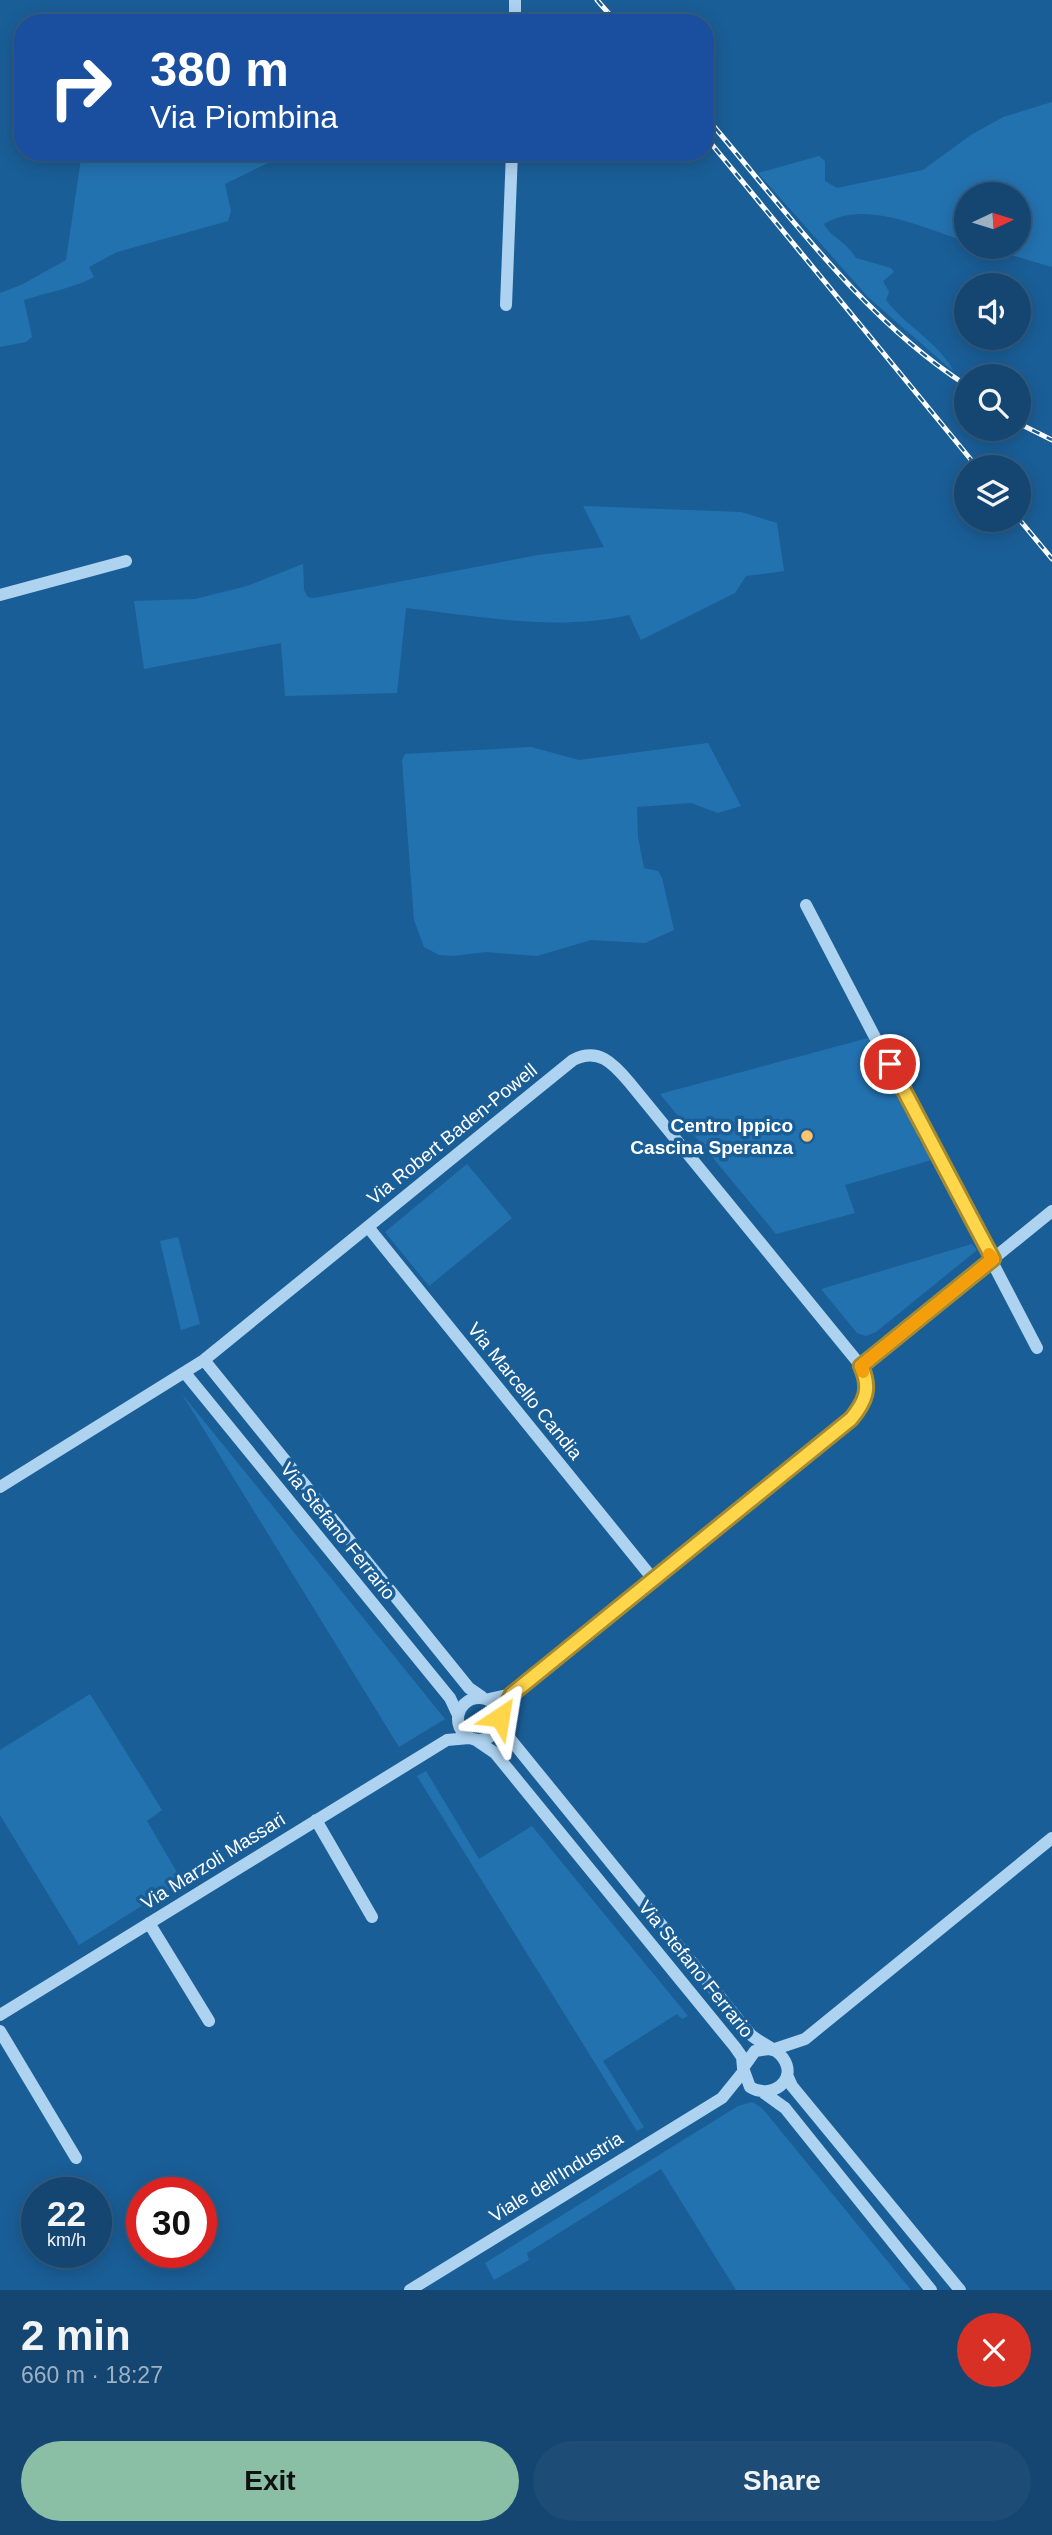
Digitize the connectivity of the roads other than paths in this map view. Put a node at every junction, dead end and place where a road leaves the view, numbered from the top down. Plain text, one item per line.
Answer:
1 (512, 161) edge
2 (506, 305) dead end
3 (125, 561) dead end
4 (0, 595) edge
5 (806, 905) dead end
6 (1052, 1211) edge
7 (368, 1227) junction
8 (993, 1259) junction
9 (1037, 1348) dead end
10 (204, 1360) junction
11 (861, 1366) junction
12 (185, 1373) junction
13 (0, 1487) edge
14 (653, 1579) junction
15 (512, 1694) junction
16 (485, 1698) junction
17 (458, 1719) junction
18 (500, 1720) junction
19 (472, 1739) junction
20 (447, 1740) junction
21 (316, 1820) junction
22 (1052, 1838) edge
23 (372, 1917) dead end
24 (149, 1923) junction
25 (0, 2015) edge
26 (209, 2021) dead end
27 (0, 2031) edge
28 (805, 2039) junction
29 (771, 2049) junction
30 (743, 2070) junction
31 (787, 2072) junction
32 (760, 2092) junction
33 (722, 2098) junction
34 (76, 2158) dead end
35 (410, 2290) edge
36 (931, 2290) edge
37 (960, 2290) edge

1 - 2 street
3 - 4 street
5 - 8 street
6 - 8 street
7 - 10 street, Via Robert Baden-Powell
7 - 11 street, Via Robert Baden-Powell
7 - 14 street, Via Marcello Candia
8 - 9 street
8 - 11 street
10 - 12 street, Via Robert Baden-Powell
10 - 16 street, Via Stefano Ferrario
11 - 14 street
12 - 13 street, Via Robert Baden-Powell
12 - 17 street, Via Stefano Ferrario
14 - 15 street
15 - 16 street
15 - 18 street
16 - 17 street
16 - 18 street
17 - 19 street
17 - 20 street, Via Marzoli Massari
18 - 19 street
18 - 29 street, Via Stefano Ferrario
19 - 20 street, Via Marzoli Massari
19 - 30 street, Via Stefano Ferrario
20 - 21 street, Via Marzoli Massari
21 - 23 street
21 - 24 street, Via Marzoli Massari
22 - 28 street
24 - 25 street, Via Marzoli Massari
24 - 26 street
27 - 34 street
28 - 29 street
28 - 31 street
29 - 30 street
29 - 31 street
30 - 32 street
30 - 33 street
31 - 32 street
31 - 37 street
32 - 33 street
32 - 36 street
33 - 35 street, Viale dell'Industria

